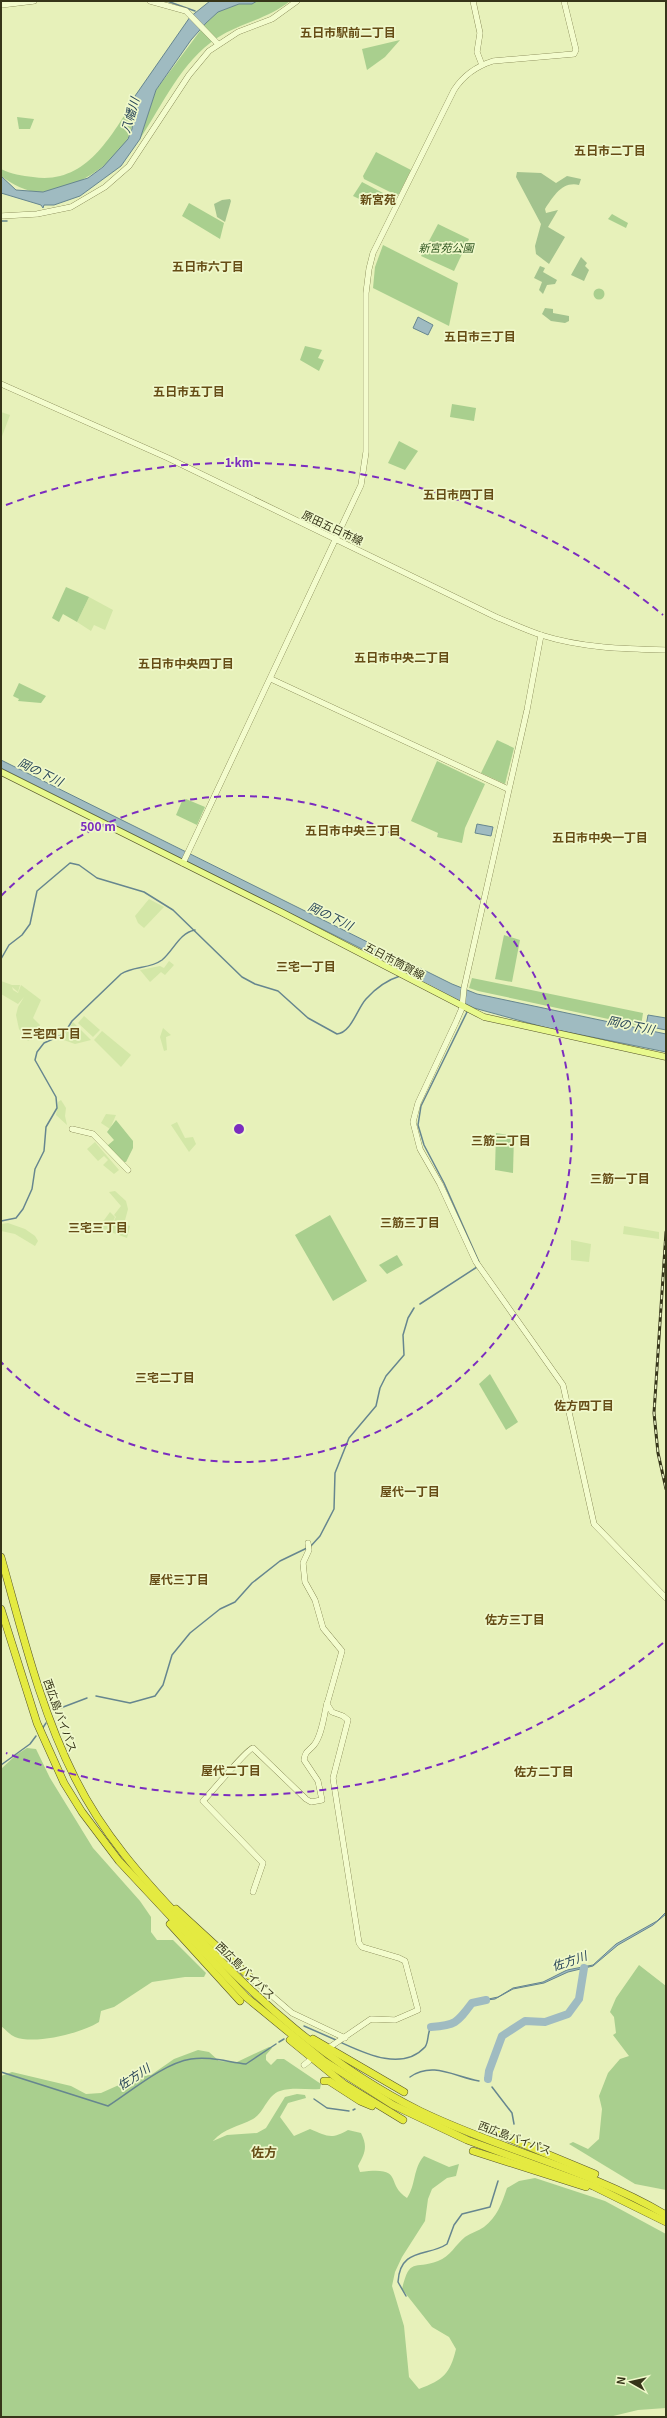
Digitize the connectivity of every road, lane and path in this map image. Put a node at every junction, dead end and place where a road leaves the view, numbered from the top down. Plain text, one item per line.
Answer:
1 (34, 1) edge
2 (150, 1) edge
3 (297, 1) edge
4 (473, 1) edge
5 (564, 1) edge
6 (1, 5) edge
7 (217, 43) dead end
8 (482, 65) junction
9 (1, 216) edge
10 (1, 384) edge
11 (336, 540) junction
12 (542, 635) junction
13 (666, 650) edge
14 (271, 679) junction
15 (1, 772) edge
16 (508, 789) junction
17 (184, 862) junction
18 (466, 1009) junction
19 (666, 1057) edge
20 (72, 1129) dead end
21 (128, 1170) dead end
22 (309, 1546) dead end
23 (1, 1557) edge
24 (666, 1598) edge
25 (1, 1610) edge
26 (328, 1701) junction
27 (253, 1892) dead end
28 (162, 1898) junction
29 (249, 1976) joint
30 (243, 1999) junction
31 (275, 2013) junction
32 (344, 2038) junction
33 (330, 2046) dead end
34 (324, 2081) dead end
35 (404, 2092) dead end
36 (387, 2111) junction
37 (403, 2120) dead end
38 (499, 2134) dead end
39 (473, 2151) dead end
40 (620, 2198) junction
41 (666, 2215) edge
42 (666, 2222) edge

1 - 6 street
2 - 7 street
3 - 9 street
4 - 8 street
5 - 8 street
8 - 11 street
10 - 11 street, 原田五日市線
11 - 12 street, 原田五日市線
11 - 14 street
12 - 13 street, 原田五日市線
12 - 16 street
14 - 16 street
14 - 17 street
15 - 17 main road, 五日市筒賀線
16 - 18 street
17 - 18 main road, 五日市筒賀線
18 - 19 main road, 五日市筒賀線
18 - 24 street
20 - 21 street
22 - 26 street
23 - 28 highway, 西広島バイパス
25 - 30 highway, 西広島バイパス
26 - 27 street
26 - 32 street
28 - 29 highway
28 - 31 highway, 西広島バイパス
29 - 32 street
30 - 36 highway
30 - 40 highway, 西広島バイパス
31 - 35 highway
31 - 41 highway, 西広島バイパス
32 - 33 street
34 - 36 highway
36 - 37 highway
38 - 41 highway
39 - 40 highway
40 - 42 highway, 西広島バイパス

